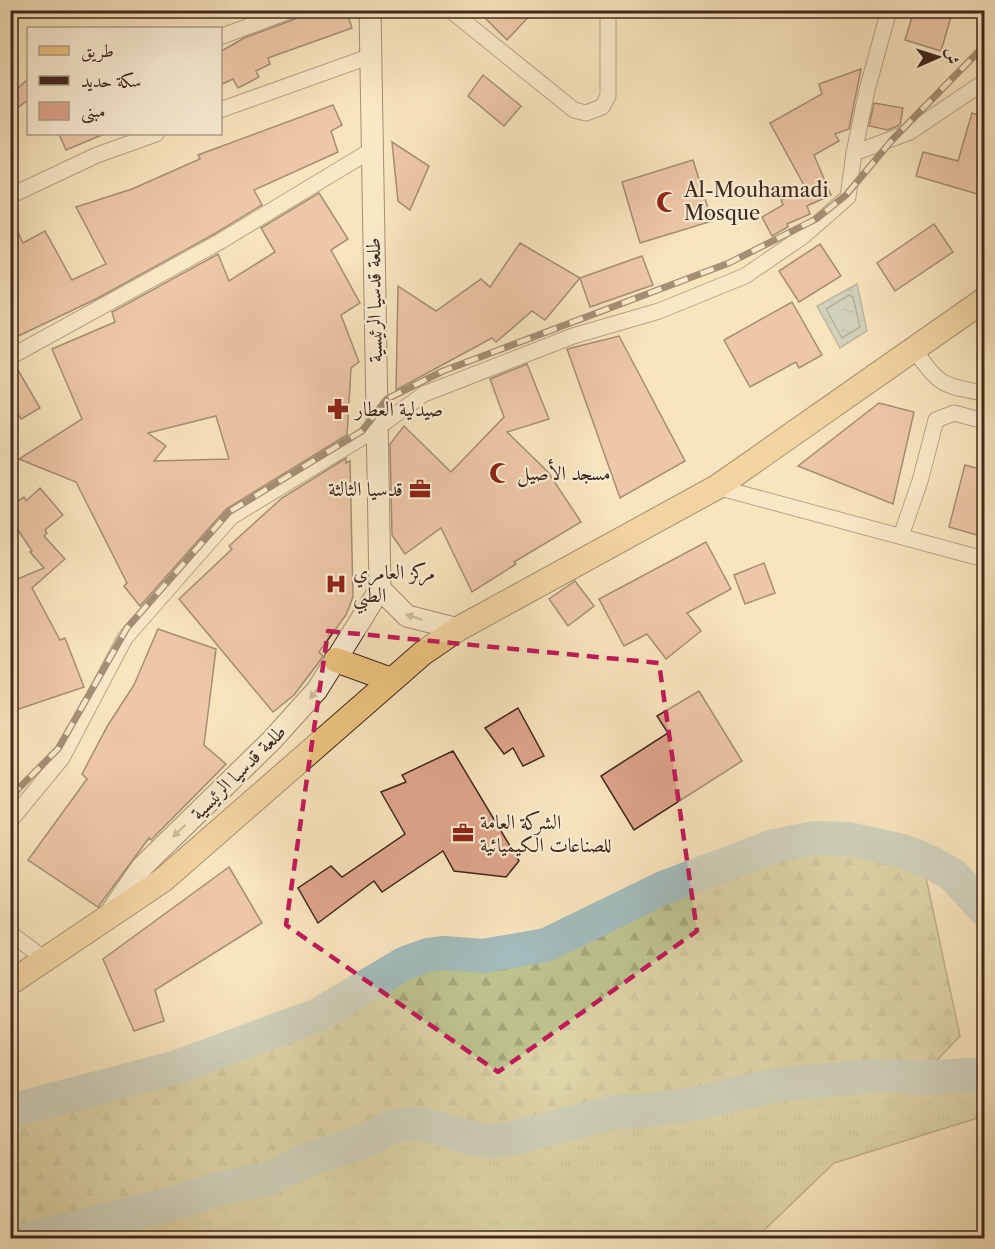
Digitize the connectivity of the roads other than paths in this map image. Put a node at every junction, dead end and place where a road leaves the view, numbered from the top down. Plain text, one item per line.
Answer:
1 (292, 10) edge
2 (370, 10) edge
3 (450, 10) edge
4 (608, 10) edge
5 (890, 10) edge
6 (222, 36) edge
7 (371, 56) junction
8 (984, 82) edge
9 (222, 109) edge
10 (153, 135) edge
11 (370, 151) junction
12 (854, 153) junction
13 (10, 196) edge
14 (984, 300) edge
15 (914, 349) junction
16 (10, 357) edge
17 (984, 393) edge
18 (984, 421) edge
19 (376, 429) junction
20 (717, 487) junction
21 (901, 536) junction
22 (984, 559) edge
23 (380, 589) junction
24 (458, 629) junction
25 (336, 660) junction
26 (391, 680) junction
27 (10, 821) edge
28 (107, 918) junction
29 (10, 933) edge
30 (46, 960) junction
31 (10, 983) edge

1 - 6 street
2 - 7 main road, طلعة قدسيا الرئيسية
3 - 4 street
5 - 12 street
7 - 9 street
7 - 11 main road, طلعة قدسيا الرئيسية
8 - 12 street
10 - 13 street
11 - 16 street
11 - 19 main road, طلعة قدسيا الرئيسية
12 - 19 street
14 - 15 main road
15 - 17 street
15 - 20 main road
18 - 21 street
19 - 23 main road, طلعة قدسيا الرئيسية
19 - 27 street
20 - 21 street
20 - 24 main road
21 - 22 street
24 -> 23 main road
23 - 25 main road, طلعة قدسيا الرئيسية
24 - 26 main road
25 - 26 main road
25 -> 28 main road, طلعة قدسيا الرئيسية
26 - 28 main road
28 - 30 main road
29 - 30 street
30 - 31 main road

